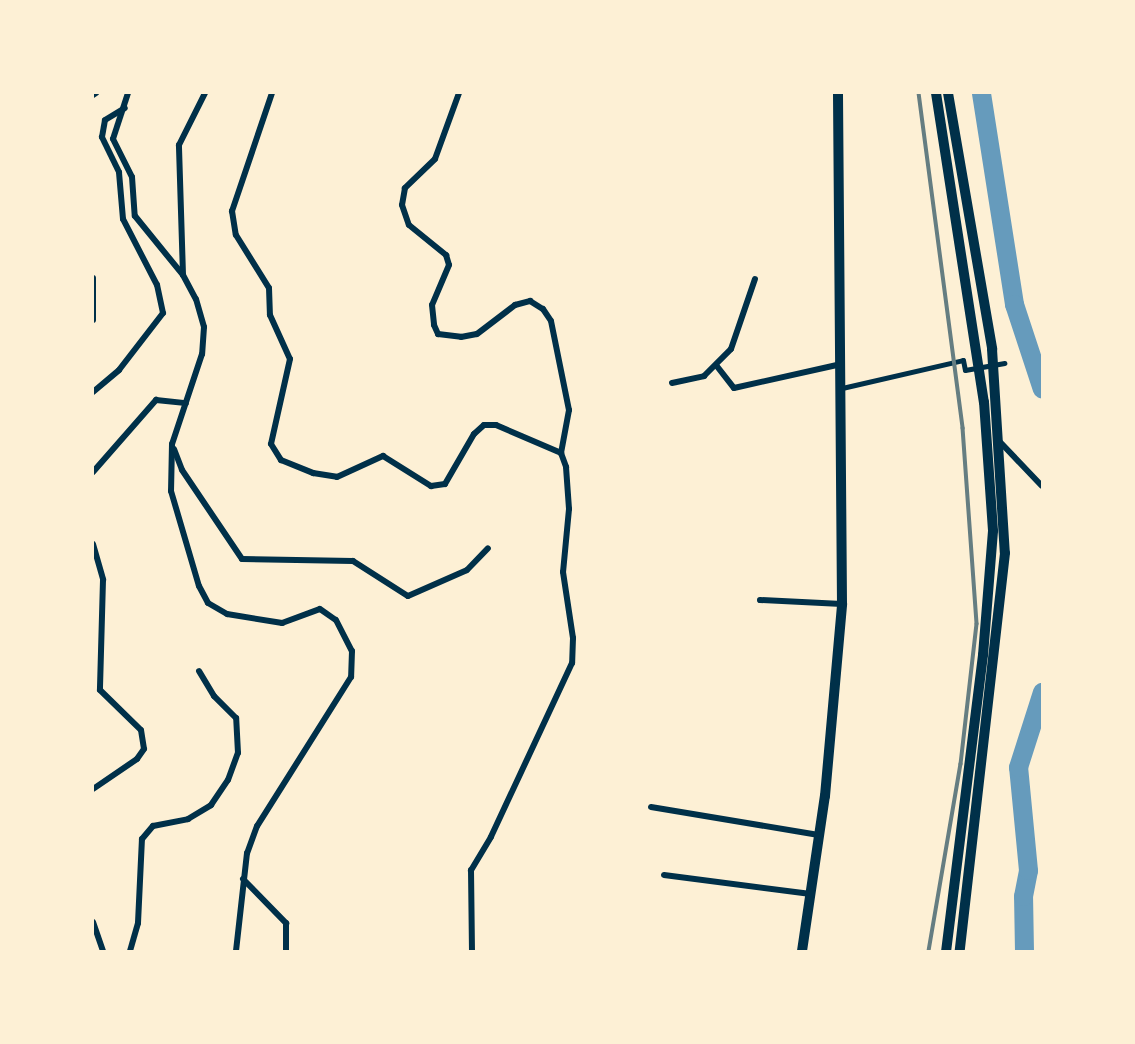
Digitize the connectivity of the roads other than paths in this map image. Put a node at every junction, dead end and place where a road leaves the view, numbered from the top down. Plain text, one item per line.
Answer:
1 (128, 93) edge
2 (205, 93) edge
3 (272, 93) edge
4 (459, 93) edge
5 (838, 93) edge
6 (936, 93) edge
7 (948, 93) edge
8 (125, 108) junction
9 (183, 275) junction
10 (93, 278) edge
11 (755, 279) dead end
12 (93, 320) edge
13 (1004, 363) dead end
14 (841, 364) junction
15 (716, 365) junction
16 (673, 383) dead end
17 (842, 388) junction
18 (93, 392) edge
19 (186, 403) junction
20 (1001, 443) junction
21 (172, 444) junction
22 (561, 453) junction
23 (93, 472) edge
24 (1042, 486) edge
25 (93, 544) edge
26 (488, 548) dead end
27 (760, 600) dead end
28 (842, 604) junction
29 (199, 671) dead end
30 (93, 789) edge
31 (651, 807) dead end
32 (818, 835) junction
33 (664, 875) dead end
34 (243, 879) junction
35 (811, 894) junction
36 (93, 922) edge
37 (103, 951) edge
38 (130, 951) edge
39 (236, 951) edge
40 (286, 951) edge
41 (472, 951) edge
42 (802, 951) edge
43 (946, 951) edge
44 (960, 951) edge

1 - 8 street
2 - 9 street
3 - 22 street
4 - 22 street
5 - 14 main road
6 - 43 main road
7 - 20 main road
8 - 9 street
8 - 18 street
9 - 19 street
10 - 12 street
11 - 15 street
13 - 17 street
14 - 15 street
14 - 17 main road
15 - 16 street
17 - 28 main road
19 - 21 street
19 - 23 street
20 - 24 street
20 - 44 main road
21 - 26 street
21 - 34 street
22 - 41 street
25 - 30 street
27 - 28 street
28 - 32 main road
29 - 38 street
31 - 32 street
32 - 35 main road
33 - 35 street
34 - 39 street
34 - 40 street
35 - 42 main road
36 - 37 street

